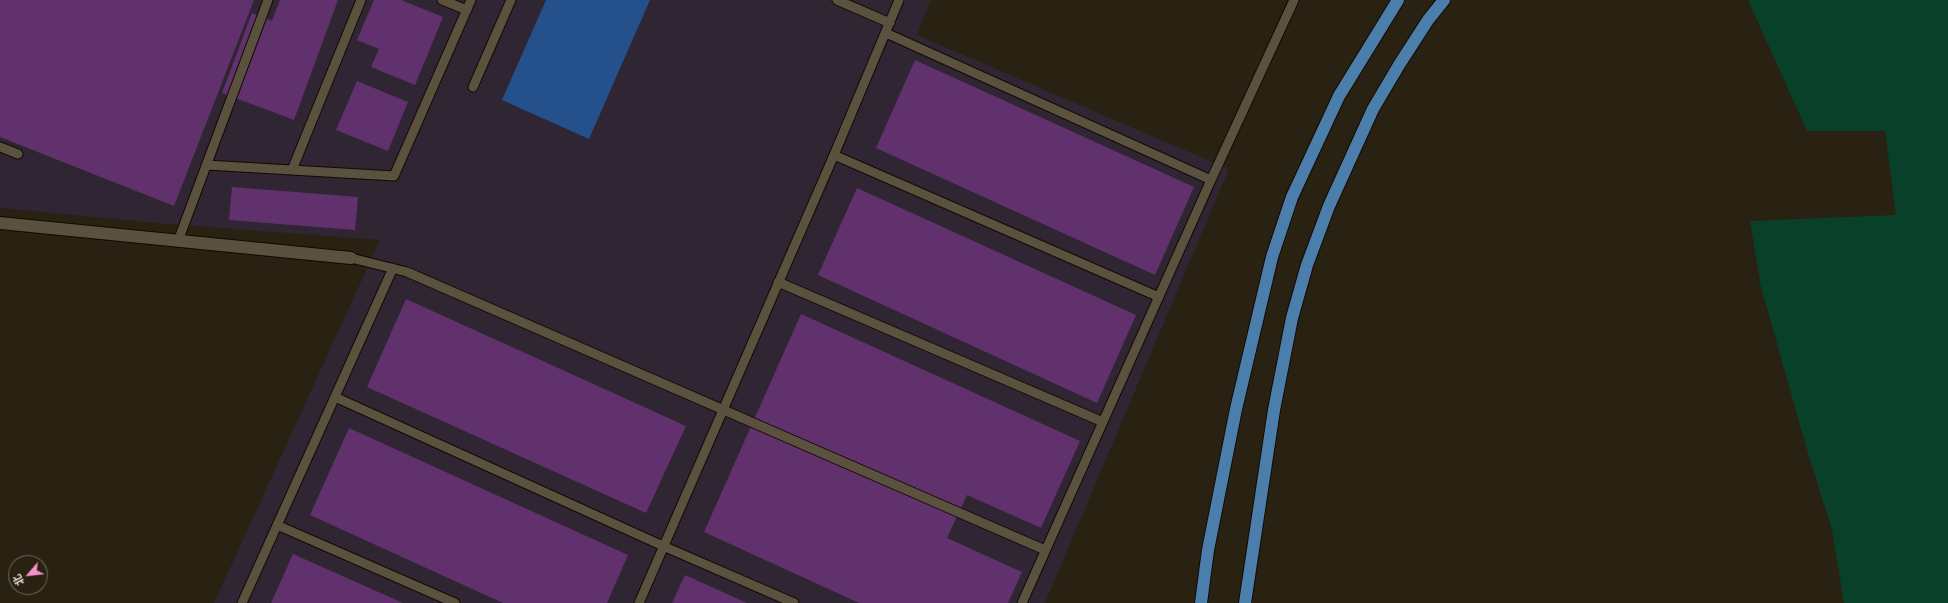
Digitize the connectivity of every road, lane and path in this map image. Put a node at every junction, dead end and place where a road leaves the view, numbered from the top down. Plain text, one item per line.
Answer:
1 (268, 0) edge
2 (361, 0) edge
3 (442, 0) edge
4 (471, 0) edge
5 (511, 0) edge
6 (837, 0) edge
7 (899, 0) edge
8 (1294, 0) edge
9 (1398, 0) edge
10 (1444, 0) edge
11 (467, 10) junction
12 (890, 23) junction
13 (886, 33) junction
14 (473, 87) dead end
15 (0, 147) edge
16 (18, 154) dead end
17 (834, 155) junction
18 (206, 165) junction
19 (292, 170) junction
20 (1211, 180) junction
21 (0, 223) edge
22 (178, 241) junction
23 (351, 258) joint
24 (393, 268) junction
25 (778, 282) junction
26 (1159, 297) junction
27 (335, 396) junction
28 (722, 410) junction
29 (1103, 422) junction
30 (277, 526) junction
31 (663, 546) junction
32 (1046, 550) junction
33 (242, 603) edge
34 (455, 603) edge
35 (639, 603) edge
36 (794, 603) edge
37 (1022, 603) edge
38 (1201, 603) edge
39 (1245, 603) edge

1 - 18 lane
2 - 19 lane
3 - 11 lane
4 - 11 lane
5 - 14 lane
6 - 12 lane
7 - 12 lane
8 - 20 lane
9 - 38 main road
10 - 39 main road
11 - 19 lane
12 - 13 lane
13 - 17 lane
13 - 20 lane
15 - 16 lane
17 - 25 lane
17 - 26 lane
18 - 19 lane
18 - 22 lane
20 - 26 lane
21 - 22 street
22 - 23 street
23 - 24 lane
24 - 27 lane
24 - 28 lane
25 - 28 lane
25 - 29 lane
26 - 29 lane
27 - 30 lane
27 - 31 lane
28 - 31 lane
28 - 32 lane
29 - 32 lane
30 - 33 lane
30 - 34 lane
31 - 35 lane
31 - 36 lane
32 - 37 lane

